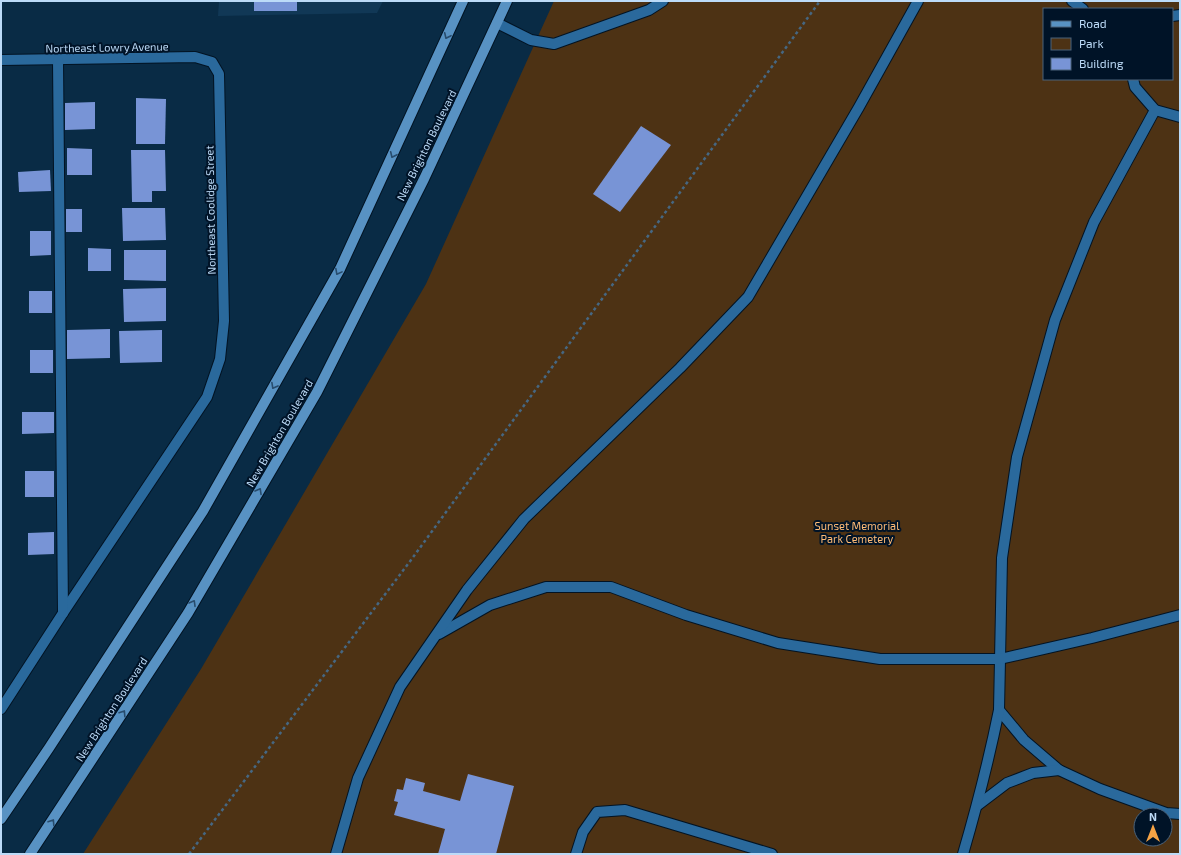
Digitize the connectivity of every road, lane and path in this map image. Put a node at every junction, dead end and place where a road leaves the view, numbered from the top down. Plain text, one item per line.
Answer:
1 (463, 1) edge
2 (507, 1) edge
3 (663, 1) edge
4 (820, 1) edge
5 (918, 1) edge
6 (1072, 1) edge
7 (1082, 8) edge
8 (497, 23) junction
9 (1, 60) edge
10 (58, 60) junction
11 (212, 62) joint
12 (1133, 80) edge
13 (1156, 110) junction
14 (1180, 117) edge
15 (63, 613) junction
16 (1180, 615) edge
17 (435, 636) junction
18 (1000, 659) junction
19 (1, 709) edge
20 (999, 710) junction
21 (1059, 770) junction
22 (978, 805) junction
23 (1180, 814) edge
24 (1, 819) edge
25 (30, 854) edge
26 (189, 854) edge
27 (336, 854) edge
28 (576, 854) edge
29 (772, 854) edge
30 (963, 854) edge

1 -> 24 main road
2 - 8 main road, New Brighton Boulevard
3 - 8 street
4 - 26 path
5 - 17 street
6 - 7 street
25 -> 8 main road, New Brighton Boulevard
9 - 10 street, Northeast Lowry Avenue
10 - 11 street, Northeast Lowry Avenue
10 - 15 street
11 - 15 street, Northeast Coolidge Street
12 - 13 street
13 - 14 street
13 - 18 street
15 - 19 street
16 - 18 street
17 - 18 street
17 - 27 street
18 - 20 street
20 - 21 street
20 - 22 street
21 - 22 street
21 - 23 street
22 - 30 street
28 - 29 street

